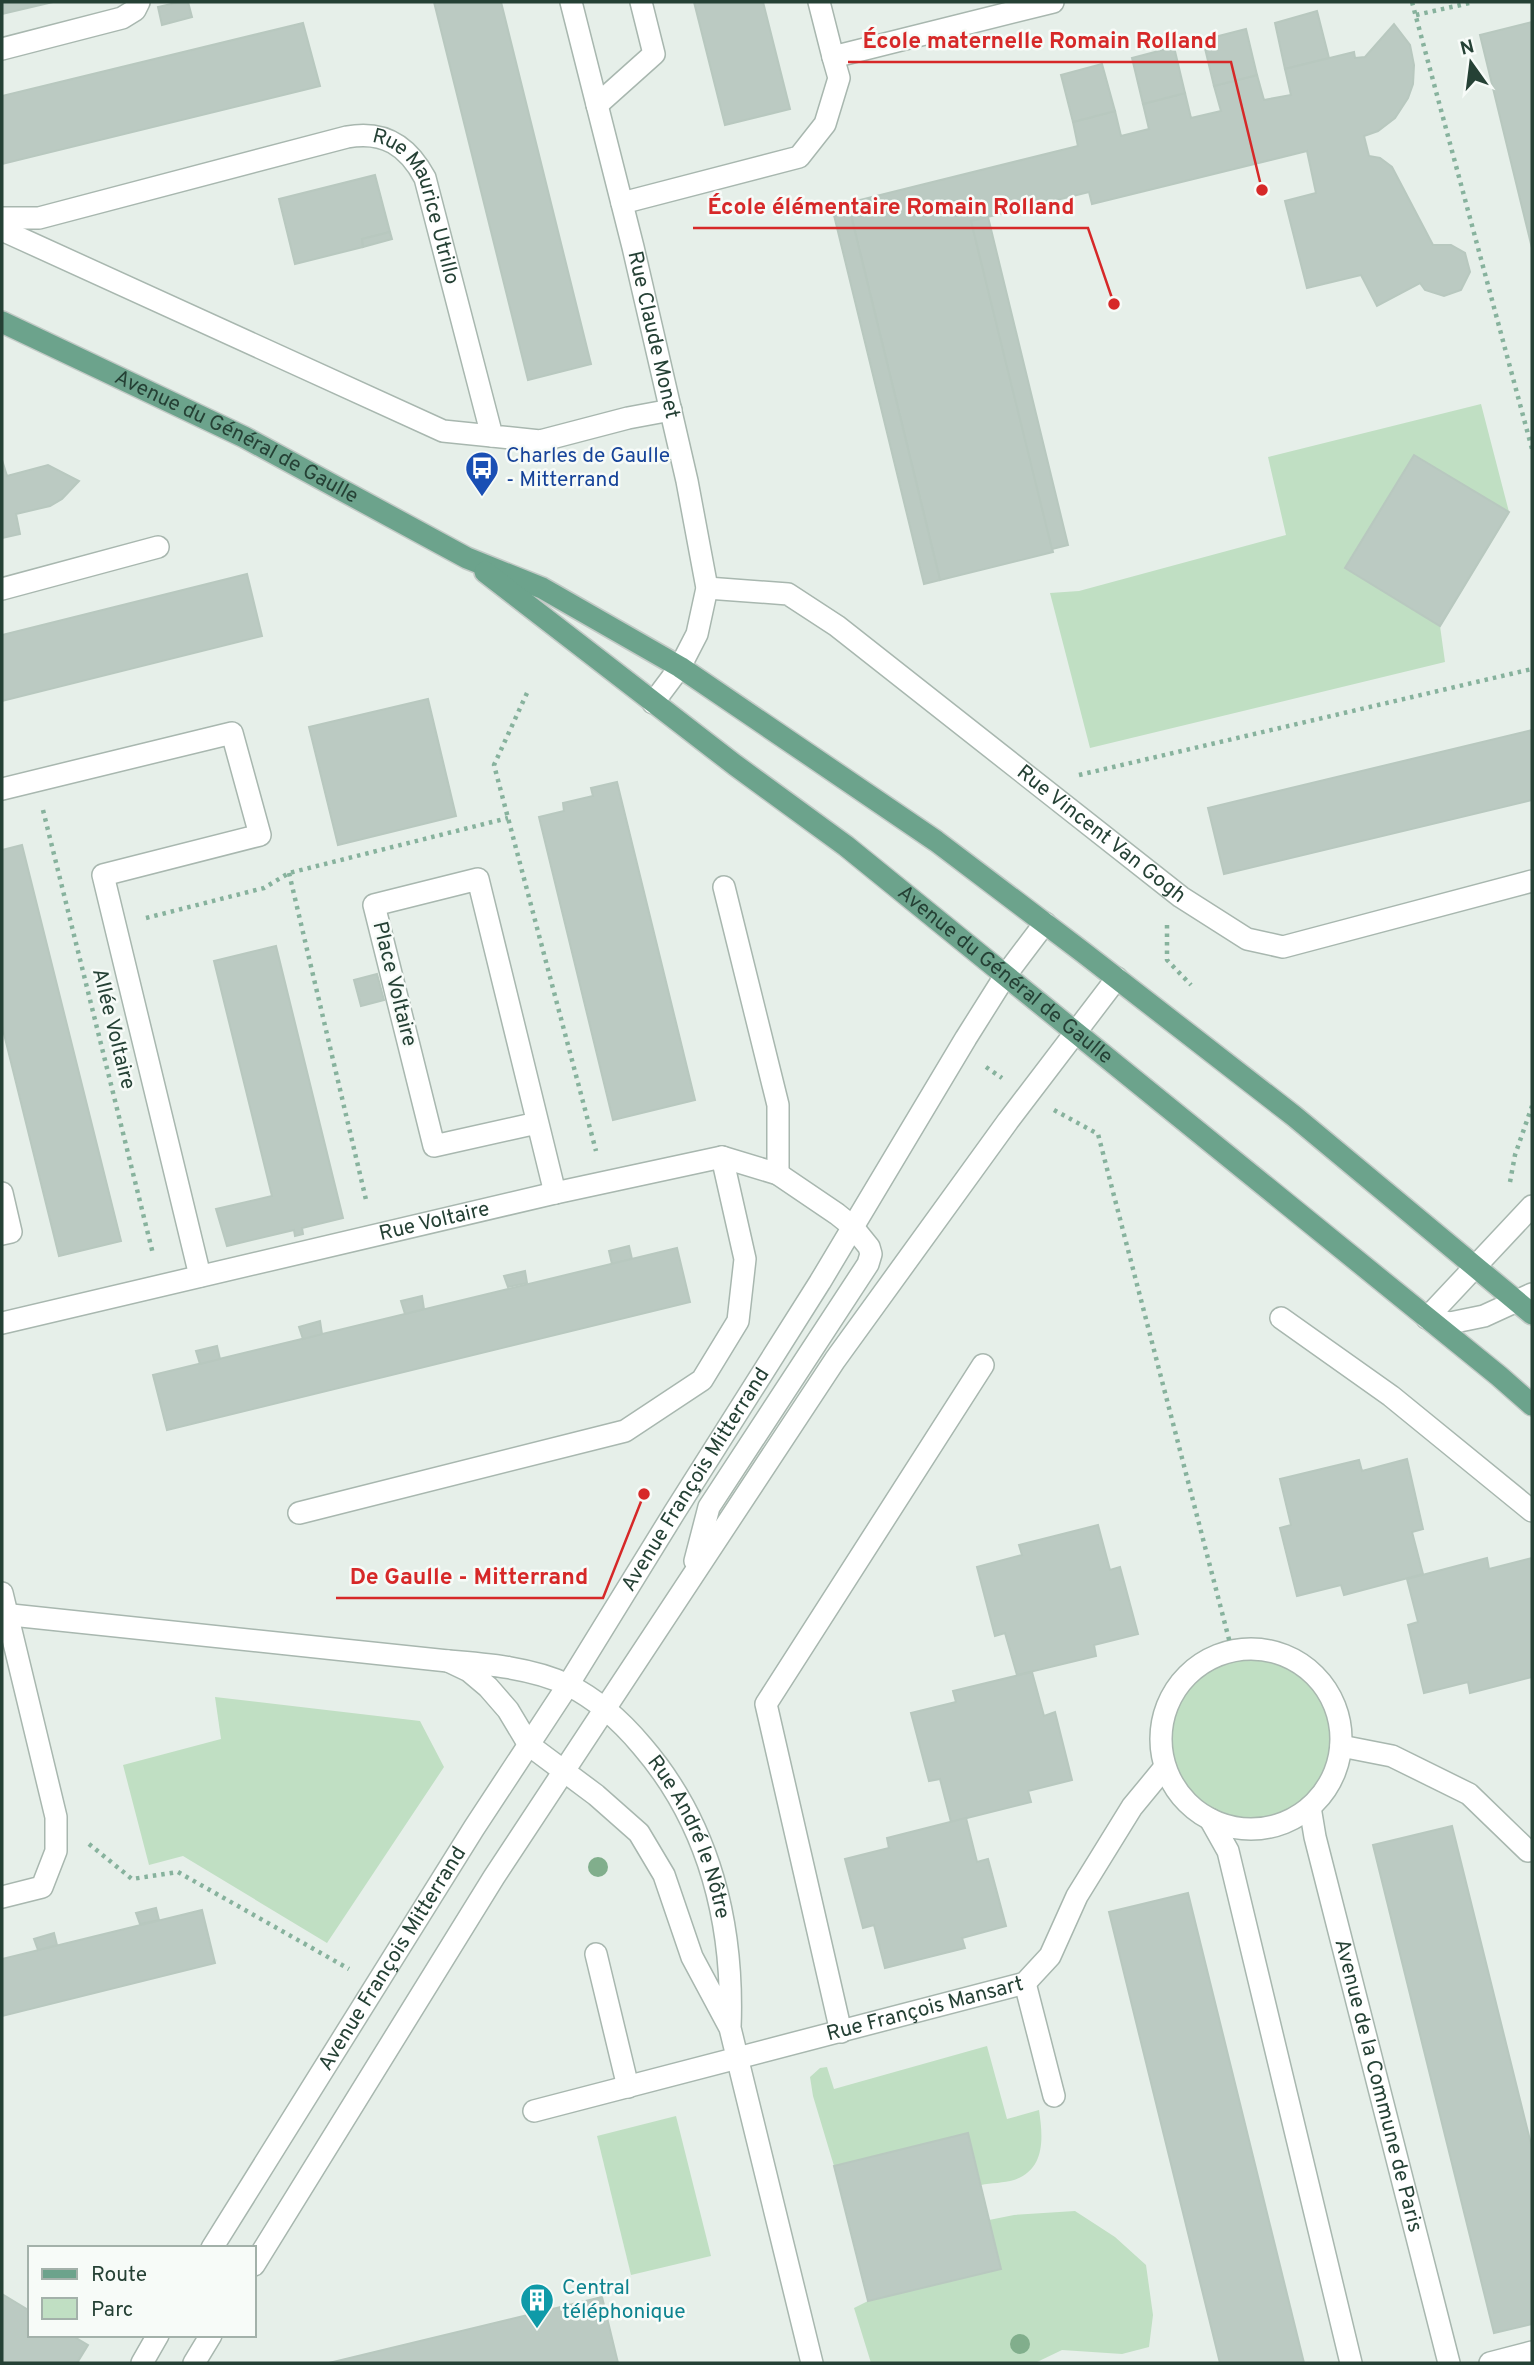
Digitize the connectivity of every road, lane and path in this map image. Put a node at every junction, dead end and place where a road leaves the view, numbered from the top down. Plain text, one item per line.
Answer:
1 (139, 2) edge
2 (570, 2) edge
3 (641, 2) edge
4 (819, 2) edge
5 (1053, 2) edge
6 (1412, 2) edge
7 (1474, 2) edge
8 (1416, 15) junction
9 (2, 49) edge
10 (833, 57) junction
11 (597, 105) junction
12 (622, 203) junction
13 (2, 218) edge
14 (2, 230) edge
15 (2, 322) edge
16 (671, 410) junction
17 (492, 436) junction
18 (1532, 449) edge
19 (158, 547) dead end
20 (467, 558) junction
21 (2, 589) edge
22 (707, 589) junction
23 (680, 667) junction
24 (1532, 669) edge
25 (527, 693) dead end
26 (653, 703) junction
27 (35, 780) junction
28 (1040, 784) junction
29 (2, 789) edge
30 (508, 818) junction
31 (289, 873) junction
32 (1532, 881) edge
33 (724, 887) dead end
34 (1167, 922) dead end
35 (1045, 923) junction
36 (115, 926) junction
37 (74, 937) junction
38 (1005, 976) junction
39 (1118, 978) junction
40 (1191, 985) dead end
41 (1074, 1032) junction
42 (1532, 1106) edge
43 (537, 1123) junction
44 (1098, 1134) dead end
45 (722, 1157) junction
46 (778, 1174) junction
47 (604, 1182) junction
48 (1510, 1182) dead end
49 (2, 1193) edge
50 (555, 1193) junction
51 (1532, 1206) edge
52 (852, 1226) junction
53 (2, 1234) edge
54 (375, 1235) junction
55 (1474, 1266) junction
56 (200, 1276) junction
57 (161, 1285) junction
58 (1528, 1303) edge
59 (1281, 1318) dead end
60 (1427, 1318) junction
61 (2, 1323) edge
62 (983, 1364) dead end
63 (1532, 1405) edge
64 (1532, 1511) edge
65 (299, 1513) dead end
66 (691, 1577) junction
67 (3, 1607) edge
68 (1232, 1651) junction
69 (449, 1661) junction
70 (568, 1685) junction
71 (605, 1709) junction
72 (529, 1745) junction
73 (1341, 1746) junction
74 (1165, 1767) junction
75 (565, 1771) junction
76 (1310, 1807) junction
77 (55, 1817) junction
78 (1210, 1819) junction
79 (1531, 1855) edge
80 (2, 1897) edge
81 (596, 1954) dead end
82 (1025, 1983) junction
83 (377, 1985) junction
84 (730, 2028) junction
85 (841, 2032) junction
86 (736, 2057) junction
87 (628, 2087) junction
88 (1054, 2096) dead end
89 (534, 2112) dead end
90 (213, 2246) edge
91 (256, 2262) edge
92 (157, 2337) edge
93 (210, 2337) edge
94 (1532, 2353) edge
95 (142, 2363) edge
96 (194, 2363) edge
97 (812, 2363) edge
98 (1351, 2363) edge
99 (1449, 2363) edge
100 (1490, 2363) edge

1 - 9 street
2 - 11 street, Rue Claude Monet
3 - 11 street
4 - 10 street
5 - 10 street
6 - 8 path
7 - 8 path
8 - 18 path
10 - 12 street
11 - 12 street, Rue Claude Monet
12 - 16 street, Rue Claude Monet
13 - 17 street, Rue Maurice Utrillo
14 - 17 street
15 - 20 main road, Avenue du Général de Gaulle
16 - 17 street
16 - 22 street, Rue Claude Monet
19 - 21 street
20 - 23 main road, Avenue du Général de Gaulle
20 - 26 main road, Avenue du Général de Gaulle
22 - 23 street, Rue Claude Monet
22 - 28 street, Rue Vincent Van Gogh
23 - 26 street, Rue Claude Monet
23 - 35 main road, Avenue du Général de Gaulle
24 - 28 path
25 - 30 path
26 - 38 main road, Avenue du Général de Gaulle
27 - 29 street
27 - 36 street
27 - 37 path, Allée Voltaire
28 - 32 street, Rue Vincent Van Gogh
30 - 31 path
30 - 47 path
31 - 36 path
31 - 54 path
33 - 46 street
34 - 40 path
35 - 38 street, Avenue François Mitterrand
35 - 39 main road, Avenue du Général de Gaulle
36 - 37 path
36 - 56 street
37 - 57 path, Allée Voltaire
38 - 41 main road, Avenue du Général de Gaulle
38 - 52 street, Avenue François Mitterrand
39 - 41 street, Avenue François Mitterrand
39 - 55 main road, Avenue du Général de Gaulle
41 - 60 main road, Avenue du Général de Gaulle
41 - 66 street, Avenue François Mitterrand
42 - 48 path
43 - 43 street, Place Voltaire
43 - 50 street, Place Voltaire
44 - 68 path
45 - 46 street, Rue Voltaire
45 - 47 street, Rue Voltaire
45 - 65 street
46 - 52 street, Rue Voltaire
47 - 50 street, Rue Voltaire
49 - 53 street
50 - 54 street, Rue Voltaire
51 - 55 street
52 - 66 street
52 - 70 street, Avenue François Mitterrand
54 - 56 street, Rue Voltaire
55 - 58 main road, Avenue du Général de Gaulle
55 - 60 street
56 - 57 street, Rue Voltaire
57 - 61 street, Rue Voltaire
58 - 60 street
59 - 64 street
60 - 63 main road, Avenue du Général de Gaulle
62 - 85 street
66 - 71 street, Avenue François Mitterrand
67 - 69 street, Rue André le Nôtre
67 - 77 street
68 - 73 street
68 - 74 street
69 - 70 street, Rue André le Nôtre
69 - 72 street
70 - 71 street, Rue André le Nôtre
70 - 72 street, Avenue François Mitterrand
71 - 75 street, Avenue François Mitterrand
71 - 84 street, Rue André le Nôtre
72 - 75 street, Rue André le Nôtre
72 - 83 street, Avenue François Mitterrand
73 - 76 street
73 - 79 street
74 - 78 street
74 - 82 street, Rue François Mansart
75 - 84 street, Rue André le Nôtre
75 - 91 street, Avenue François Mitterrand
76 - 78 street
76 - 99 street, Avenue de la Commune de Paris
77 - 80 street
77 - 83 path
78 - 98 street
81 - 87 street
82 - 85 street, Rue François Mansart
82 - 88 street
83 - 90 street, Avenue François Mitterrand
84 - 86 street, Rue André le Nôtre
85 - 86 street, Rue François Mansart
86 - 87 street, Rue François Mansart
86 - 97 street, Rue André le Nôtre
87 - 89 street, Rue François Mansart
92 - 95 street
93 - 96 street
94 - 100 street

